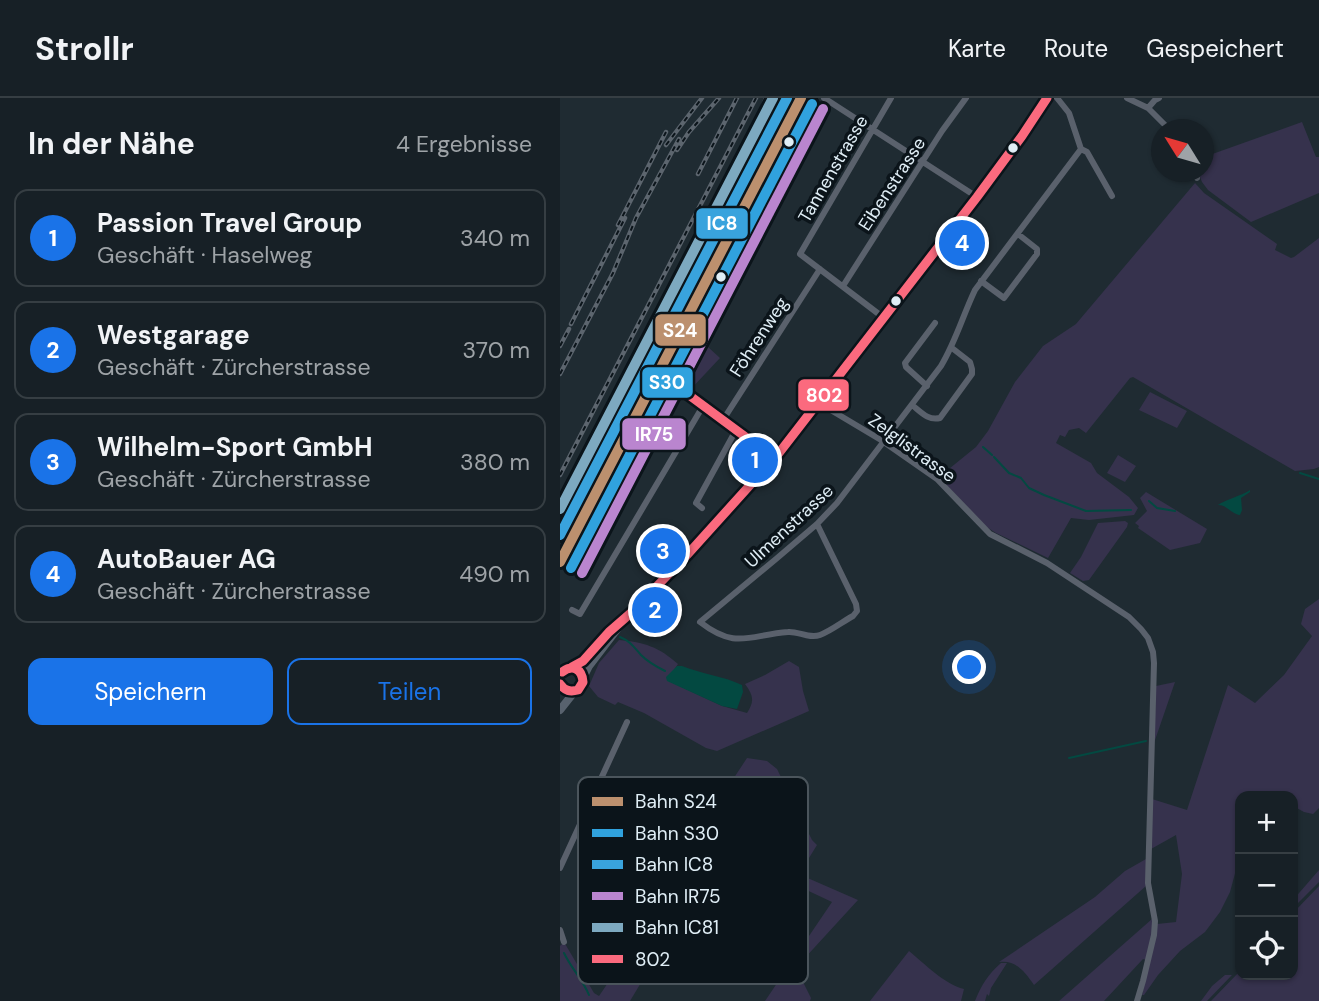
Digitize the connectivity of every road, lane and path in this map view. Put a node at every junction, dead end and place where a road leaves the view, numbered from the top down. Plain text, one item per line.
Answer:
1 (811, 98) edge
2 (824, 98) edge
3 (891, 98) edge
4 (966, 98) edge
5 (1047, 98) edge
6 (1057, 98) edge
7 (1127, 98) edge
8 (1159, 98) edge
9 (1148, 108) junction
10 (1159, 119) edge
11 (872, 130) junction
12 (1081, 149) junction
13 (922, 162) junction
14 (1112, 196) dead end
15 (977, 197) junction
16 (1018, 234) junction
17 (820, 269) junction
18 (981, 281) junction
19 (842, 286) junction
20 (884, 317) junction
21 (935, 323) dead end
22 (952, 348) junction
23 (927, 386) junction
24 (819, 403) junction
25 (912, 405) junction
26 (703, 406) junction
27 (723, 420) junction
28 (736, 430) junction
29 (884, 442) junction
30 (774, 458) junction
31 (702, 508) dead end
32 (817, 524) junction
33 (572, 610) dead end
34 (624, 620) junction
35 (565, 669) edge
36 (583, 678) junction
37 (560, 685) edge
38 (575, 691) junction
39 (560, 695) edge
40 (560, 710) edge
41 (627, 722) dead end
42 (602, 777) edge
43 (578, 829) edge
44 (560, 868) edge
45 (560, 930) edge
46 (564, 942) dead end
47 (1137, 1001) edge

1 - 26 street
2 - 11 street
3 - 11 street, Tannenstrasse
4 - 13 street, Eibenstrasse
5 - 15 main road
6 - 12 street
7 - 9 street
8 - 9 street
9 - 10 street
11 - 13 street
11 - 17 street, Tannenstrasse
12 - 14 street
12 - 16 street, Ulmenstrasse
13 - 15 street
13 - 19 street, Eibenstrasse
15 - 20 main road
16 - 18 street, Ulmenstrasse
16 - 18 street
17 - 19 street
17 - 27 street, Föhrenweg
18 - 22 street, Ulmenstrasse
19 - 20 street
20 - 24 main road
21 - 23 street
22 - 23 street, Ulmenstrasse
22 - 25 street
23 - 25 street, Ulmenstrasse
24 - 29 street, Zelglistrasse
24 - 30 main road
25 - 29 street, Ulmenstrasse
26 - 27 street
26 - 33 street
27 - 28 street
28 - 30 street
28 - 31 street
29 - 32 street, Ulmenstrasse
29 - 47 street, Zelglistrasse
30 - 34 main road
32 - 32 street, Ulmenstrasse
34 - 35 main road
34 - 36 main road
35 - 36 main road
36 - 38 main road
37 - 38 main road
37 - 39 main road
38 - 40 main road
41 - 42 street
43 - 44 street
45 - 46 street

